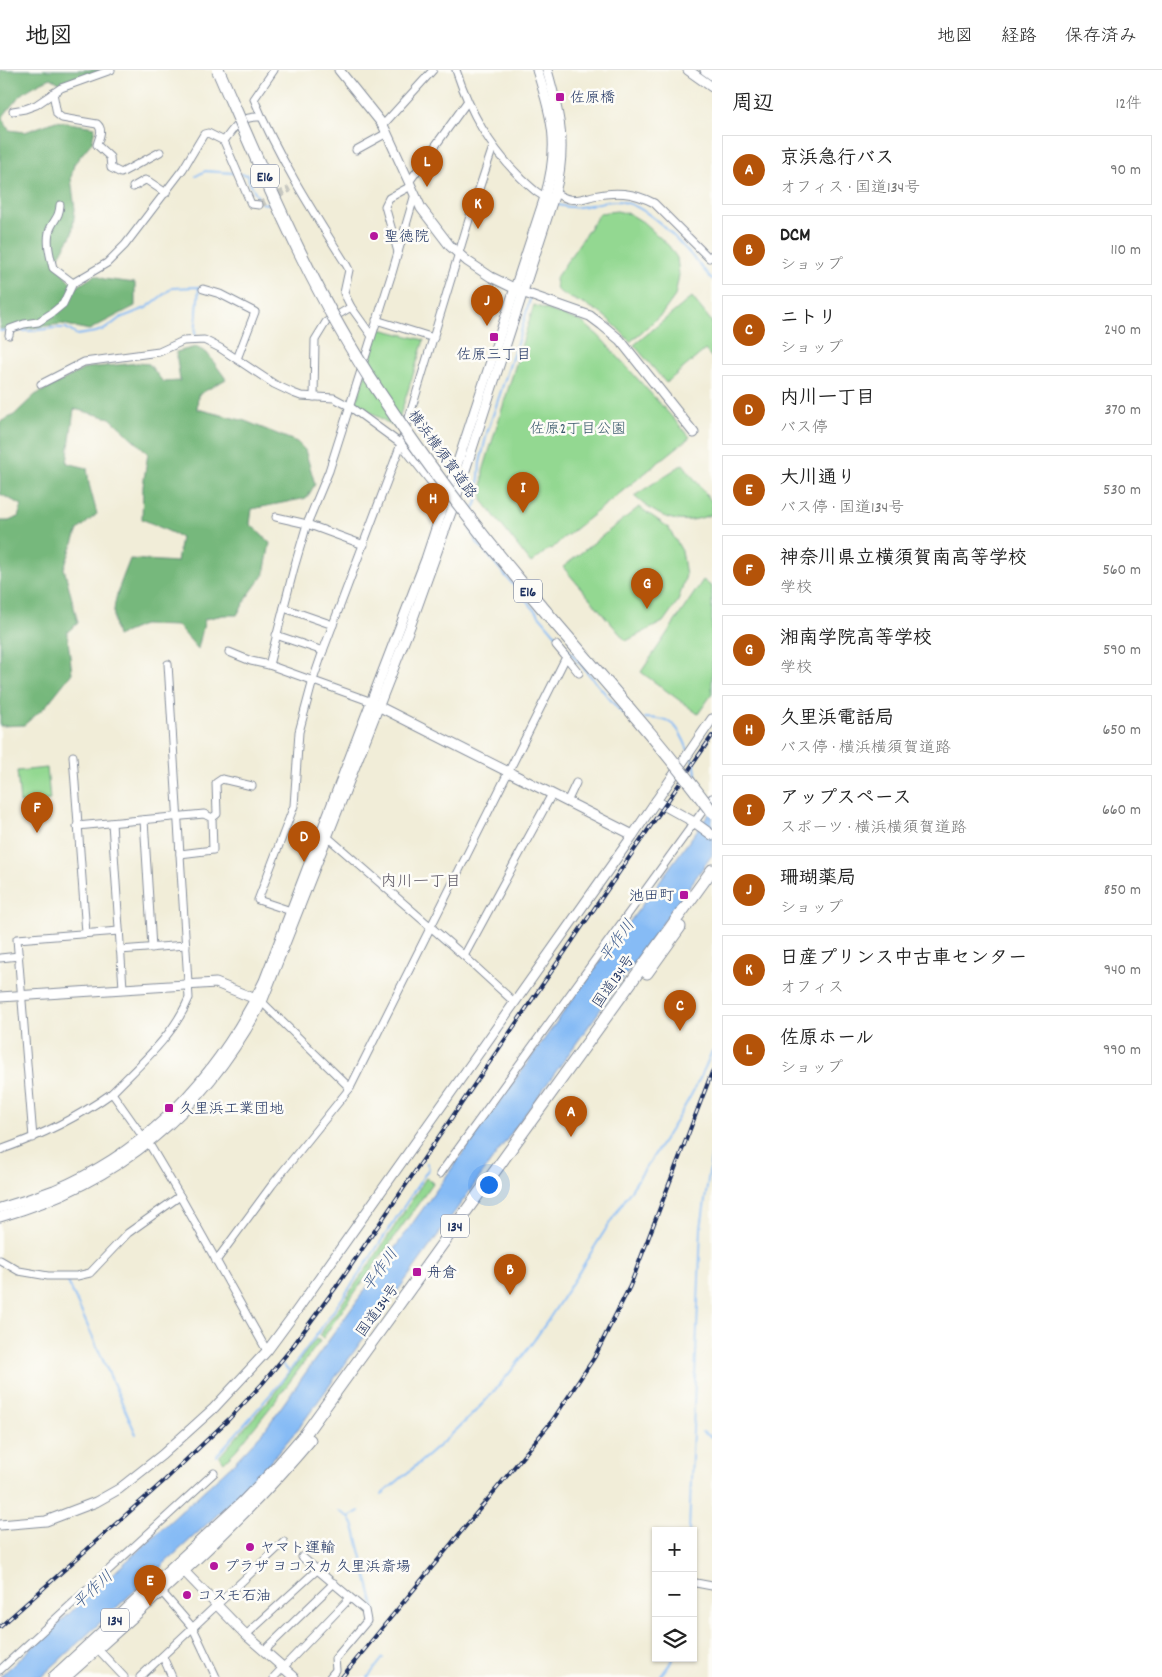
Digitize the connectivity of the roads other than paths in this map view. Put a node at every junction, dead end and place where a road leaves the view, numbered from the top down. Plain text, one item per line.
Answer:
1 (111, 70) edge
2 (218, 70) edge
3 (223, 70) edge
4 (274, 70) edge
5 (340, 70) edge
6 (433, 70) edge
7 (456, 70) edge
8 (537, 70) edge
9 (547, 70) edge
10 (688, 70) edge
11 (704, 70) edge
12 (712, 75) edge
13 (712, 86) edge
14 (53, 93) junction
15 (467, 102) junction
16 (13, 111) dead end
17 (261, 116) junction
18 (385, 129) junction
19 (224, 141) junction
20 (494, 147) junction
21 (356, 150) dead end
22 (160, 152) dead end
23 (297, 184) junction
24 (133, 187) dead end
25 (412, 187) junction
26 (290, 188) tunnel mouth
27 (166, 193) junction
28 (551, 197) junction
29 (60, 205) dead end
30 (259, 205) dead end
31 (398, 252) junction
32 (459, 254) junction
33 (712, 255) edge
34 (73, 283) junction
35 (203, 288) dead end
36 (519, 290) junction
37 (352, 308) junction
38 (376, 320) junction
39 (9, 335) dead end
40 (371, 335) junction
41 (434, 338) junction
42 (237, 359) junction
43 (41, 384) dead end
44 (314, 397) junction
45 (349, 406) junction
46 (694, 433) dead end
47 (401, 444) junction
48 (450, 502) junction
49 (276, 517) dead end
50 (308, 524) junction
51 (364, 545) junction
52 (284, 608) junction
53 (333, 625) junction
54 (276, 635) junction
55 (556, 645) dead end
56 (229, 652) dead end
57 (323, 652) junction
58 (566, 658) junction
59 (168, 664) dead end
60 (269, 665) junction
61 (579, 673) dead end
62 (313, 680) junction
63 (375, 705) junction
64 (712, 719) edge
65 (73, 756) dead end
66 (508, 772) junction
67 (576, 783) dead end
68 (252, 786) dead end
69 (552, 794) junction
70 (712, 798) edge
71 (656, 800) junction
72 (568, 802) junction
73 (708, 809) edge
74 (178, 816) junction
75 (212, 818) junction
76 (144, 820) junction
77 (112, 823) junction
78 (696, 824) junction
79 (78, 826) junction
80 (633, 834) junction
81 (325, 835) junction
82 (712, 836) edge
83 (180, 854) junction
84 (712, 870) edge
85 (712, 883) edge
86 (295, 912) junction
87 (430, 928) junction
88 (119, 932) junction
89 (86, 933) junction
90 (186, 945) junction
91 (152, 948) junction
92 (120, 950) junction
93 (19, 956) junction
94 (464, 956) junction
95 (0, 958) edge
96 (189, 984) junction
97 (123, 988) junction
98 (22, 995) junction
99 (0, 997) edge
100 (259, 1000) junction
101 (514, 1002) junction
102 (350, 1088) junction
103 (112, 1094) junction
104 (33, 1138) junction
105 (146, 1140) junction
106 (0, 1150) edge
107 (440, 1174) dead end
108 (180, 1196) junction
109 (0, 1208) edge
110 (0, 1218) edge
111 (0, 1260) edge
112 (216, 1260) junction
113 (267, 1351) junction
114 (214, 1473) dead end
115 (0, 1526) edge
116 (284, 1542) dead end
117 (302, 1557) dead end
118 (179, 1567) junction
119 (317, 1570) junction
120 (697, 1582) edge
121 (334, 1583) junction
122 (712, 1586) edge
123 (161, 1591) junction
124 (350, 1598) junction
125 (217, 1605) junction
126 (193, 1628) junction
127 (246, 1636) junction
128 (94, 1645) junction
129 (264, 1652) junction
130 (162, 1658) junction
131 (283, 1668) junction
132 (0, 1670) edge
133 (54, 1677) edge
134 (65, 1677) edge
135 (124, 1677) edge
136 (140, 1677) edge
137 (172, 1677) edge
138 (216, 1677) edge
139 (274, 1677) edge
140 (294, 1677) edge
141 (330, 1677) edge

1 - 14 street
2 - 73 highway, 横浜横須賀道路 / E16, bridge
3 - 73 highway, 横浜横須賀道路 / E16
4 - 17 street
5 - 18 street
6 - 18 street
7 - 15 street
8 - 28 street
9 - 28 street
10 - 13 street
11 - 12 street
14 - 16 street
14 - 22 street
15 - 20 street
15 - 25 street
17 - 19 street
17 - 23 street
18 - 21 street
18 - 25 street
19 - 27 street
19 - 30 street
20 - 28 street
20 - 32 street
23 - 26 street
23 - 37 street
24 - 27 street
25 - 31 street
25 - 31 street
25 - 32 street
27 - 34 street
28 - 33 street
28 - 36 street
29 - 34 street
31 - 38 street
32 - 36 street
32 - 41 street
34 - 39 street
35 - 42 street
36 - 46 street
36 - 48 street
37 - 40 street
37 - 44 street
38 - 40 street
38 - 41 street
40 - 45 street
41 - 47 street
42 - 43 street
42 - 44 street
44 - 45 street
45 - 47 street
45 - 50 street
47 - 48 street
47 - 51 street
48 - 63 street
49 - 50 street
50 - 51 street
50 - 52 street
51 - 53 street
52 - 53 street
52 - 54 street
53 - 57 street
54 - 57 street
54 - 60 street
55 - 58 street
56 - 60 street
57 - 62 street
58 - 61 street
58 - 66 street
59 - 74 street
60 - 62 street
62 - 63 street
62 - 86 street
63 - 66 street
63 - 81 street
64 - 71 street
65 - 79 street
66 - 69 street
66 - 87 street
67 - 72 street
68 - 75 street
69 - 72 street
69 - 94 street
70 - 73 street
71 - 78 street
71 - 80 street
72 - 80 street
73 - 78 street
74 - 75 street
74 - 76 street
74 - 83 street
75 - 83 street
76 - 77 street
76 - 91 street
77 - 79 street
77 - 88 street
78 - 82 street
78 - 107 street
79 - 89 street
80 - 101 street
81 - 86 street
81 - 87 street
83 - 90 street
84 - 118 highway, 国道134号 / 134
85 - 118 highway, 国道134号 / 134
86 - 100 street
87 - 94 street
87 - 102 street
88 - 89 street
88 - 92 street
89 - 93 street
90 - 91 street
90 - 96 street
91 - 92 street
92 - 97 street
93 - 95 street
93 - 98 street
94 - 101 street
96 - 97 street
96 - 100 street
96 - 103 street
97 - 98 street
98 - 99 street
98 - 104 street
100 - 102 street
100 - 105 street
101 - 113 street
102 - 112 street
103 - 104 street
103 - 105 street
104 - 106 street
105 - 108 street
105 - 109 street
105 - 110 street
108 - 111 street
108 - 112 street
112 - 113 street
113 - 115 street
114 - 132 street
116 - 125 street
117 - 119 street
118 - 123 highway, 国道134号 / 134
118 - 125 street
118 - 128 highway, 国道134号 / 134
119 - 121 street
119 - 127 street
120 - 122 street
121 - 124 street
121 - 129 street
123 - 126 street
123 - 128 highway, 国道134号 / 134
124 - 131 street
124 - 141 street
125 - 126 street
125 - 127 street
126 - 130 street
126 - 138 street
127 - 129 street
128 - 133 highway, 国道134号 / 134
128 - 134 highway, 国道134号 / 134
128 - 135 street
129 - 131 street
130 - 136 street
130 - 137 street
131 - 139 street
131 - 140 street

